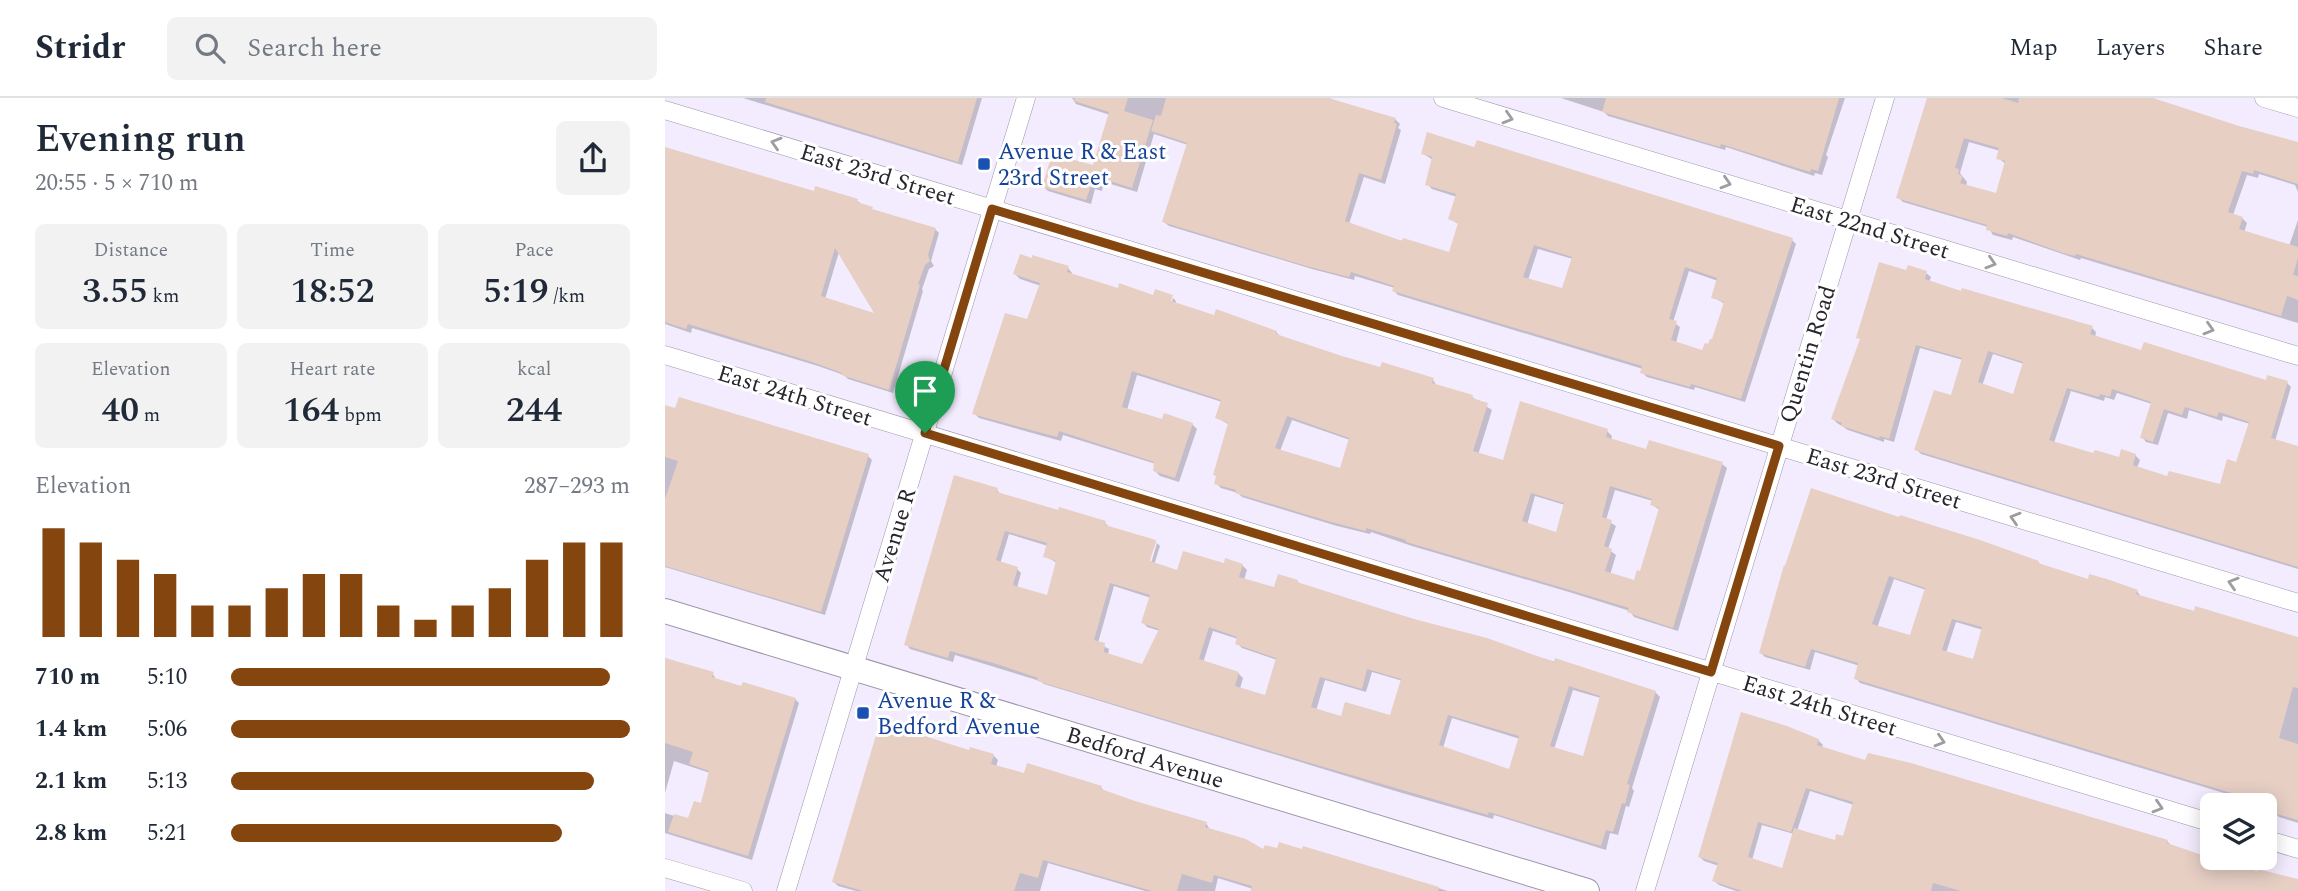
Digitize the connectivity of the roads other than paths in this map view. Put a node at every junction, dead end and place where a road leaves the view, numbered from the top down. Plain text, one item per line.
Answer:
1 (1026, 98) edge
2 (1443, 98) edge
3 (1885, 98) edge
4 (2264, 98) edge
5 (2298, 108) edge
6 (665, 110) edge
7 (992, 209) junction
8 (1847, 220) junction
9 (665, 355) edge
10 (2298, 356) edge
11 (925, 433) junction
12 (1779, 446) junction
13 (2298, 603) edge
14 (665, 611) edge
15 (854, 668) junction
16 (1711, 672) junction
17 (2200, 819) edge
18 (2277, 843) edge
19 (2298, 849) edge
20 (665, 867) edge
21 (743, 891) edge
22 (786, 891) edge
23 (1587, 891) edge
24 (1645, 891) edge

1 - 7 street, Avenue R
2 -> 8 street, East 22nd Street
3 - 8 street, Quentin Road
4 - 5 street
7 -> 6 street, East 23rd Street
7 - 11 street, Avenue R
7 - 12 street, East 23rd Street
8 -> 10 street, East 22nd Street
8 - 12 street, Quentin Road
9 - 11 street, East 24th Street
11 - 15 street, Avenue R
11 - 16 street, East 24th Street
13 -> 12 street, East 23rd Street
12 - 16 street, Quentin Road
14 - 15 main road, Bedford Avenue
15 - 22 street, Avenue R
15 - 23 main road, Bedford Avenue
16 -> 17 street, East 24th Street
16 - 24 street, Quentin Road
18 - 19 street
20 - 21 street

